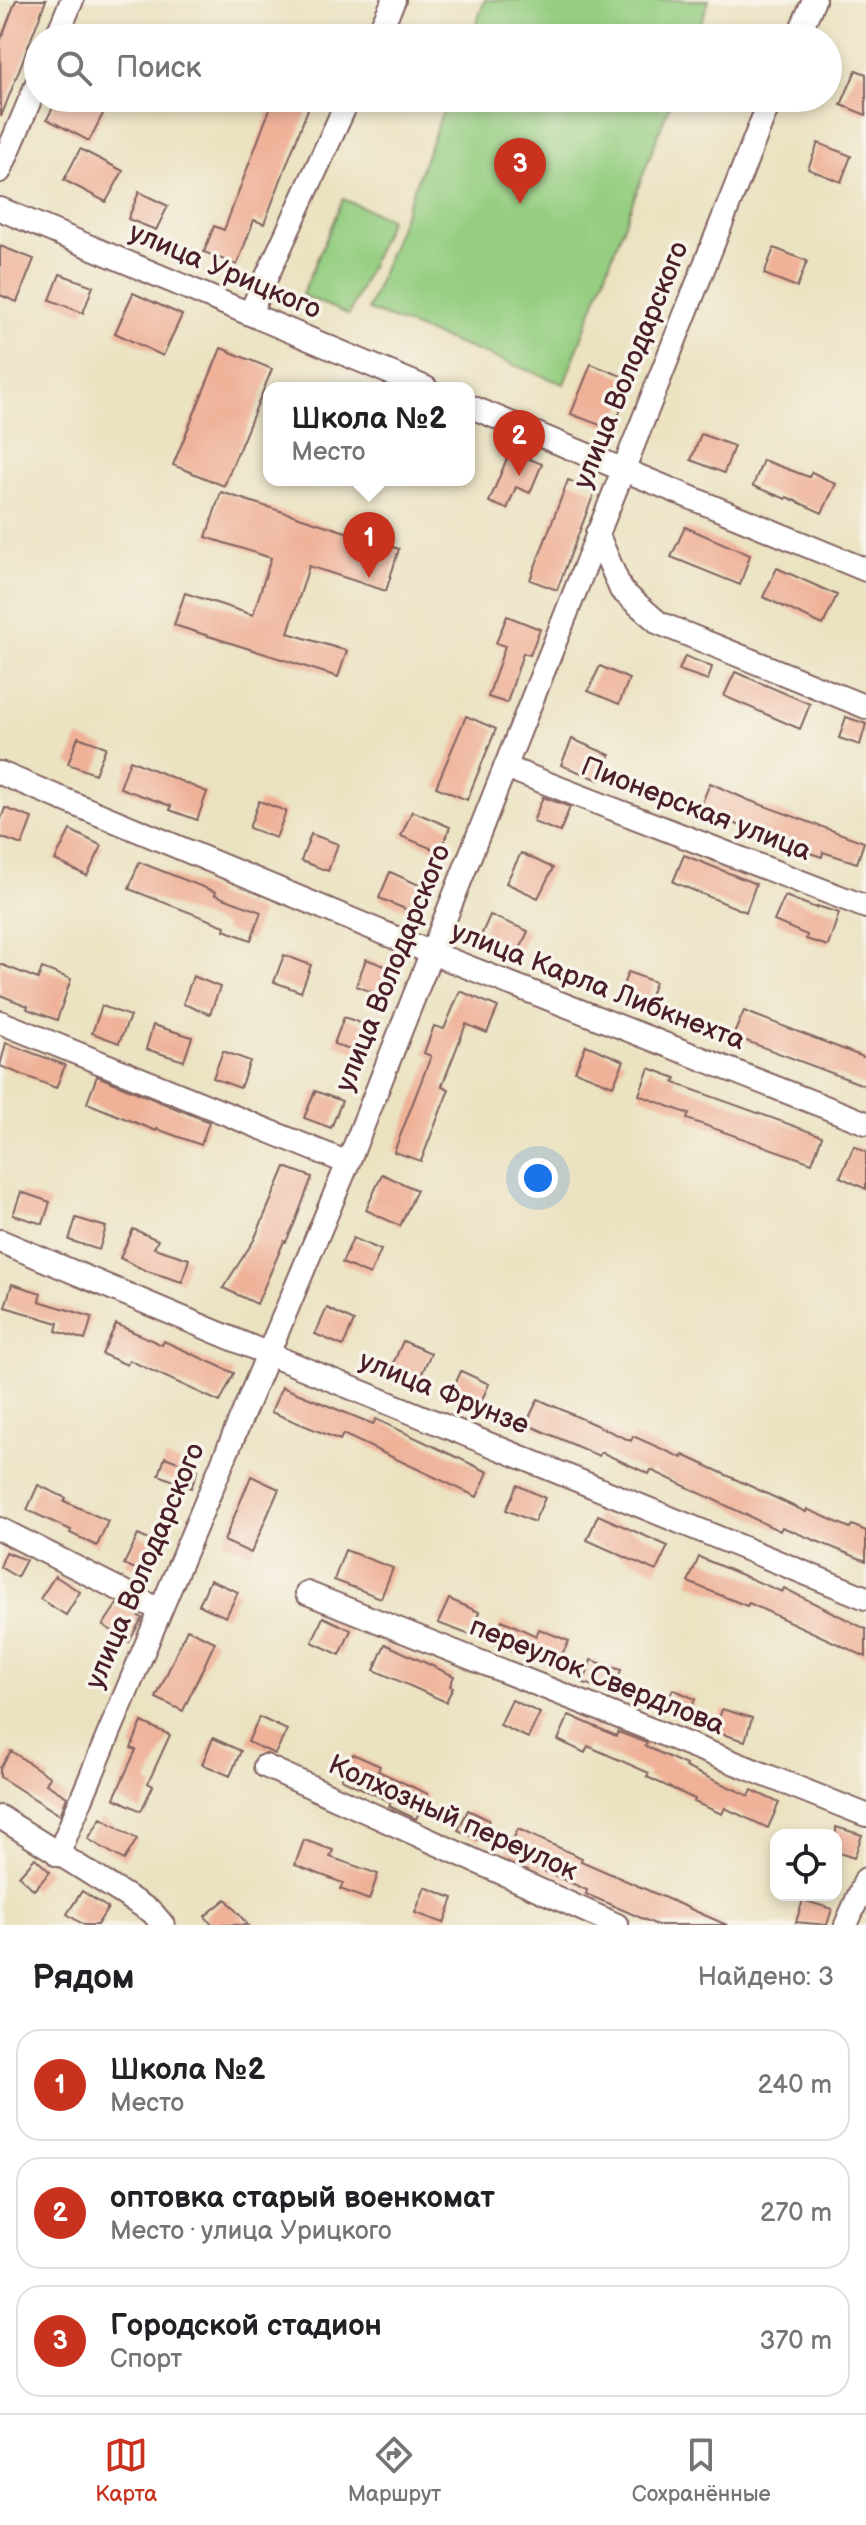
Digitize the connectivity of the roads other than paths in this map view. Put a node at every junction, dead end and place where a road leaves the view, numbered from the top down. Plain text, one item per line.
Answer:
1 (72, 0) edge
2 (394, 0) edge
3 (814, 0) edge
4 (62, 24) edge
5 (383, 24) edge
6 (803, 24) edge
7 (25, 112) edge
8 (343, 112) edge
9 (765, 112) edge
10 (0, 171) edge
11 (0, 209) edge
12 (250, 313) junction
13 (412, 382) edge
14 (475, 409) edge
15 (622, 471) junction
16 (597, 533) junction
17 (866, 570) edge
18 (866, 707) edge
19 (505, 767) junction
20 (0, 773) edge
21 (866, 907) edge
22 (432, 953) junction
23 (0, 1022) edge
24 (866, 1123) edge
25 (348, 1163) junction
26 (0, 1241) edge
27 (266, 1353) junction
28 (0, 1529) edge
29 (307, 1593) dead end
30 (866, 1598) edge
31 (160, 1610) junction
32 (265, 1766) dead end
33 (866, 1815) edge
34 (0, 1817) edge
35 (58, 1855) junction
36 (866, 1879) edge
37 (163, 1925) edge
38 (617, 1925) edge
39 (846, 1925) edge

1 - 4 street
2 - 5 street
3 - 6 street
7 - 10 street
8 - 12 street
9 - 15 street, улица Володарского
11 - 12 street, улица Урицкого
12 - 13 street, улица Урицкого
14 - 15 street
15 - 16 street, улица Володарского
15 - 17 street
16 - 18 street
16 - 19 street, улица Володарского
19 - 21 street, Пионерская улица
19 - 22 street, улица Володарского
20 - 22 street, улица Карла Либкнехта
22 - 24 street, улица Карла Либкнехта
22 - 25 street, улица Володарского
23 - 25 street
25 - 27 street, улица Володарского
26 - 27 street, улица Фрунзе
27 - 30 street, улица Фрунзе
27 - 31 street, улица Володарского
28 - 31 street
29 - 33 street, переулок Свердлова
31 - 35 street, улица Володарского
32 - 38 street, Колхозный переулок
34 - 35 street
35 - 37 street
36 - 39 street

